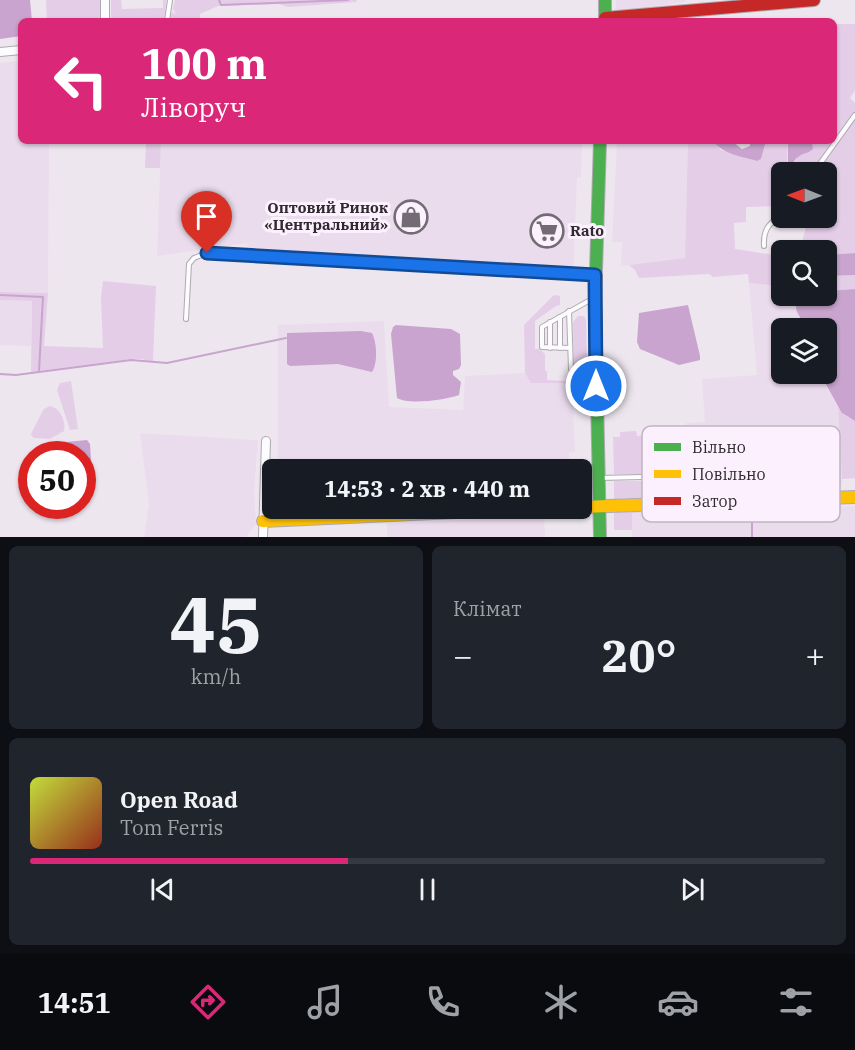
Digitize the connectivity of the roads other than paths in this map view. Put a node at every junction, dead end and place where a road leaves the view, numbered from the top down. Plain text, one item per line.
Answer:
1 (105, 0) edge
2 (170, 0) edge
3 (605, 0) edge
4 (814, 0) edge
5 (105, 18) edge
6 (167, 18) edge
7 (605, 18) edge
8 (616, 18) edge
9 (18, 50) edge
10 (0, 52) edge
11 (855, 115) edge
12 (837, 140) edge
13 (600, 144) edge
14 (834, 144) edge
15 (821, 162) edge
16 (771, 224) edge
17 (764, 246) dead end
18 (595, 275) junction
19 (595, 298) junction
20 (569, 311) junction
21 (560, 317) junction
22 (186, 319) dead end
23 (550, 322) junction
24 (550, 348) junction
25 (560, 348) junction
26 (570, 348) junction
27 (596, 383) junction
28 (266, 441) dead end
29 (265, 459) edge
30 (641, 477) dead end
31 (598, 478) junction
32 (855, 496) edge
33 (840, 497) edge
34 (642, 505) edge
35 (592, 507) edge
36 (598, 507) junction
37 (286, 519) edge
38 (262, 521) joint
39 (263, 537) edge
40 (600, 537) edge

1 - 5 street
2 - 6 lane
3 - 7 street
4 - 8 street
9 - 10 street
11 - 12 lane
13 - 18 street
14 - 15 lane
16 - 17 lane
18 - 19 street
18 - 22 lane
19 - 20 lane
19 - 27 street
20 - 21 lane
20 - 26 lane
21 - 23 lane
21 - 25 lane
23 - 24 lane
23 - 24 lane
24 - 25 lane
25 - 26 lane
26 - 27 lane
27 - 31 street
28 - 29 street
30 - 31 lane
31 - 36 street
32 - 33 street
34 - 36 street
35 - 36 street
36 - 40 street
37 - 38 street
38 - 39 street

